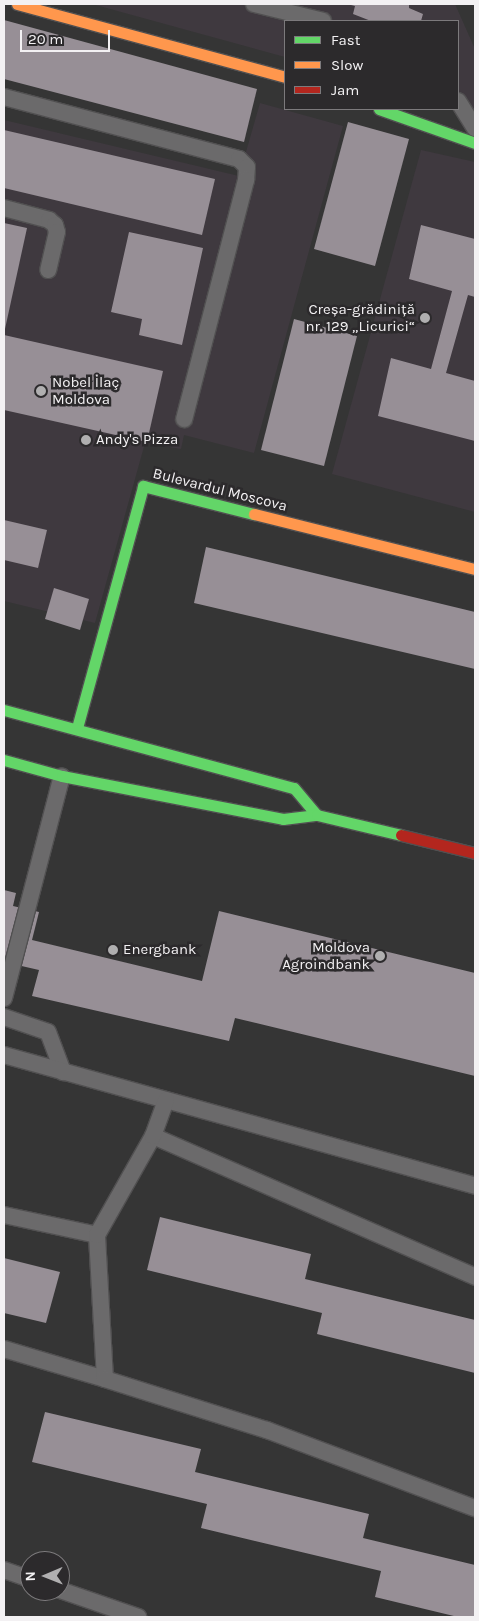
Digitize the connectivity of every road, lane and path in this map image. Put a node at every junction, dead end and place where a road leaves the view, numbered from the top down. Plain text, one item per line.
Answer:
1 (17, 4) edge
2 (254, 4) edge
3 (320, 20) edge
4 (284, 77) edge
5 (4, 97) edge
6 (459, 103) edge
7 (382, 110) edge
8 (475, 128) edge
9 (475, 143) edge
10 (4, 208) edge
11 (48, 270) dead end
12 (184, 419) dead end
13 (475, 568) edge
14 (4, 710) edge
15 (76, 728) junction
16 (4, 760) edge
17 (62, 776) junction
18 (317, 815) junction
19 (475, 853) edge
20 (4, 998) edge
21 (4, 1017) edge
22 (4, 1055) edge
23 (63, 1072) junction
24 (166, 1100) junction
25 (153, 1136) junction
26 (475, 1186) edge
27 (4, 1215) edge
28 (97, 1235) junction
29 (475, 1277) edge
30 (4, 1349) edge
31 (105, 1379) junction
32 (475, 1508) edge
33 (4, 1570) edge
34 (20, 1576) edge
35 (70, 1593) edge
36 (138, 1617) edge

1 - 4 street
2 - 3 lane
5 - 12 lane
6 - 8 lane
7 - 9 street
10 - 11 lane
13 - 15 street, Bulevardul Moscova
14 - 15 street
15 - 18 street
16 - 17 street
17 - 18 street
17 - 20 lane
18 - 19 street
21 - 23 lane
22 - 23 lane
23 - 24 lane
24 - 25 lane
24 - 26 lane
25 - 28 lane
25 - 29 lane
27 - 28 lane
28 - 31 lane
30 - 31 lane
31 - 32 lane
33 - 34 lane
35 - 36 lane

